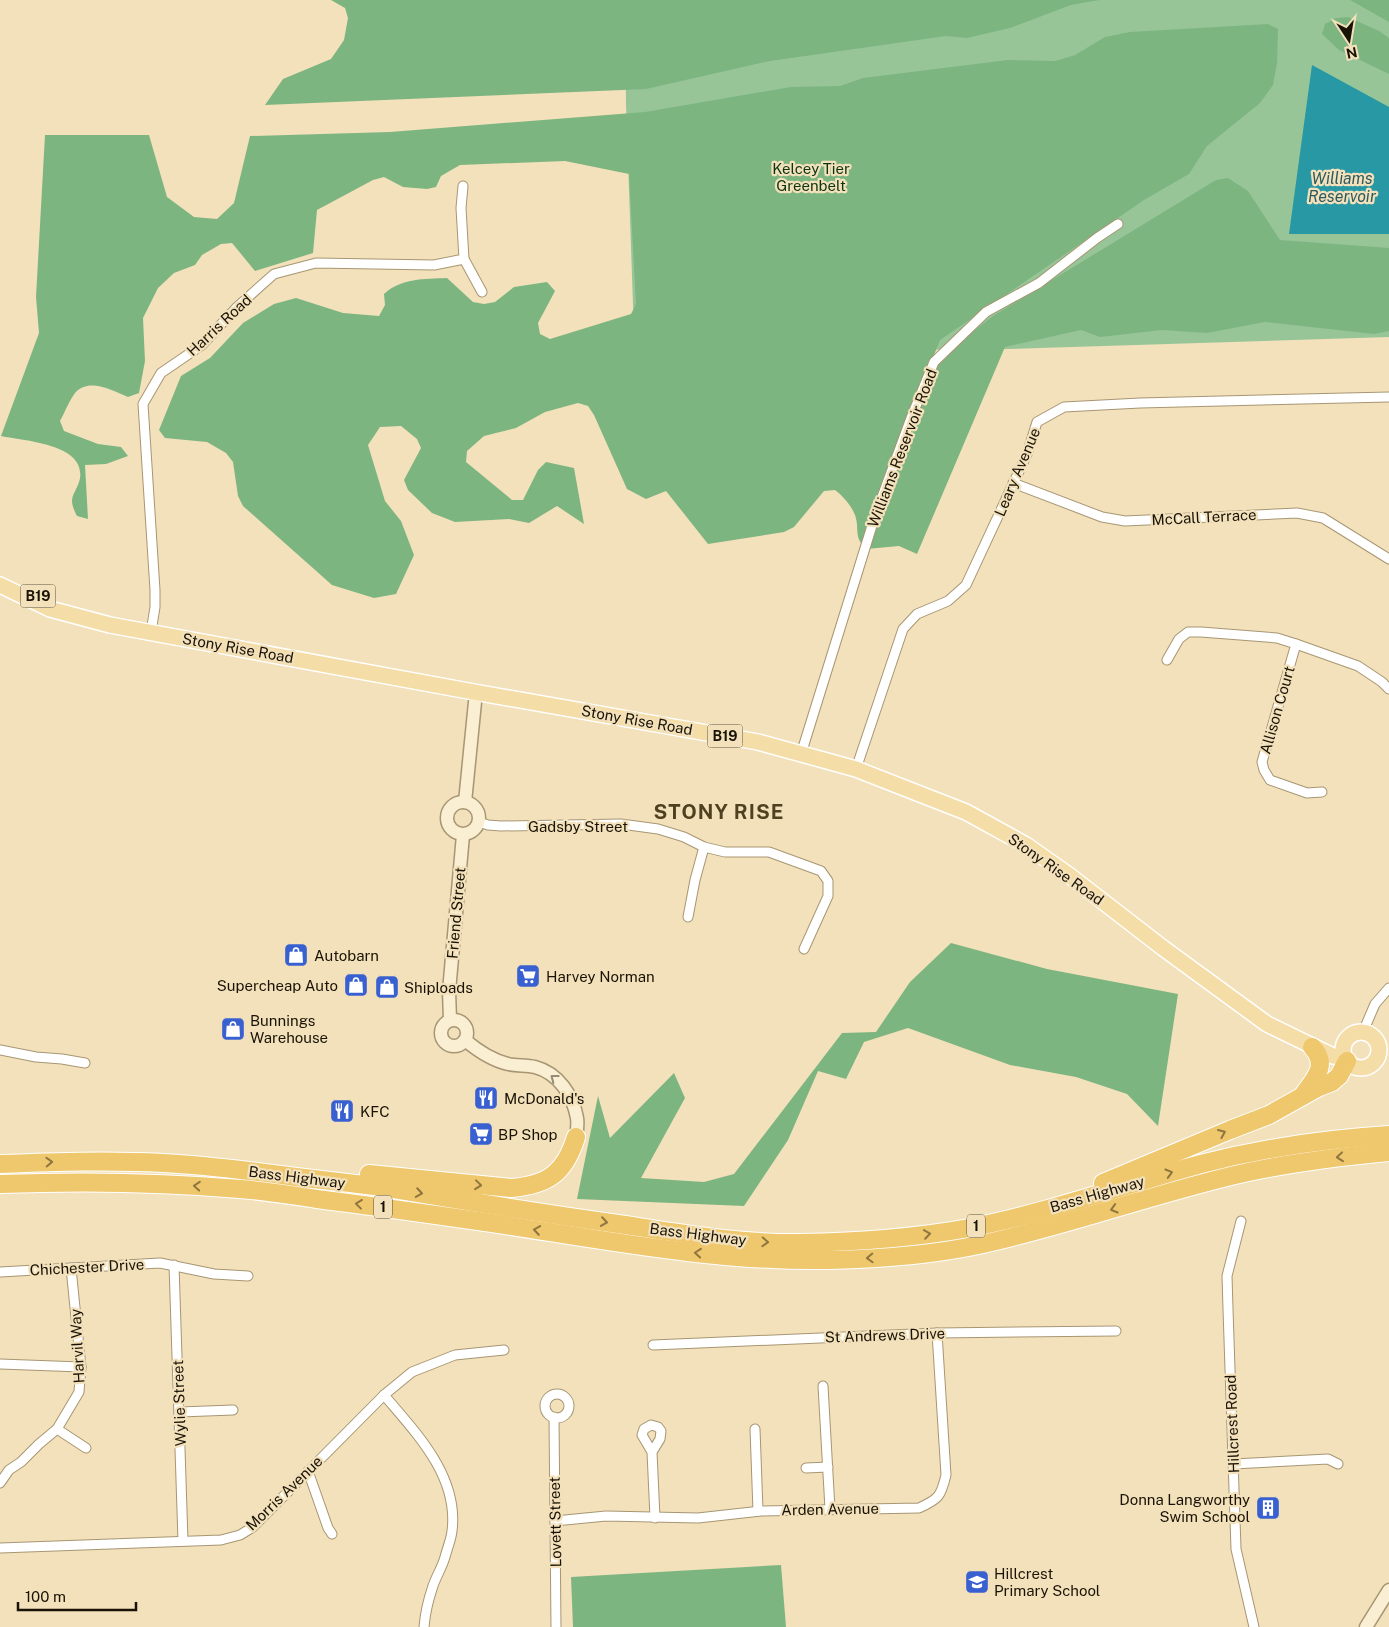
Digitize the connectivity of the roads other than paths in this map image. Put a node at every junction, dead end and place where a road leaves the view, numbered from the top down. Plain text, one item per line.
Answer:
1 (463, 186) dead end
2 (1118, 224) dead end
3 (464, 259) junction
4 (482, 292) dead end
5 (1389, 397) edge
6 (1014, 483) junction
7 (1389, 559) edge
8 (0, 575) edge
9 (0, 585) edge
10 (76, 616) junction
11 (151, 632) junction
12 (1296, 644) junction
13 (1167, 660) dead end
14 (1389, 689) edge
15 (476, 692) junction
16 (801, 754) junction
17 (856, 769) junction
18 (1322, 792) dead end
19 (465, 802) junction
20 (479, 822) junction
21 (463, 835) junction
22 (704, 847) junction
23 (688, 917) dead end
24 (804, 949) dead end
25 (1389, 988) edge
26 (450, 1020) junction
27 (1363, 1032) junction
28 (465, 1040) junction
29 (1346, 1040) junction
30 (1307, 1044) junction
31 (0, 1050) edge
32 (1384, 1050) edge
33 (1346, 1059) junction
34 (85, 1063) dead end
35 (1302, 1096) junction
36 (1389, 1135) edge
37 (576, 1137) joint
38 (1389, 1152) edge
39 (0, 1164) edge
40 (244, 1170) junction
41 (0, 1184) edge
42 (1241, 1221) dead end
43 (997, 1222) junction
44 (174, 1265) junction
45 (71, 1268) junction
46 (0, 1272) edge
47 (248, 1276) dead end
48 (1116, 1331) dead end
49 (937, 1333) junction
50 (654, 1345) dead end
51 (504, 1350) dead end
52 (0, 1364) edge
53 (81, 1367) junction
54 (823, 1386) dead end
55 (384, 1395) junction
56 (233, 1410) dead end
57 (180, 1412) junction
58 (554, 1417) dead end
59 (57, 1429) junction
60 (755, 1429) dead end
61 (86, 1448) dead end
62 (652, 1452) dead end
63 (1233, 1464) junction
64 (1338, 1464) dead end
65 (828, 1467) junction
66 (806, 1468) dead end
67 (4, 1470) edge
68 (308, 1471) junction
69 (0, 1483) edge
70 (830, 1509) junction
71 (758, 1511) junction
72 (655, 1518) junction
73 (554, 1520) junction
74 (332, 1534) dead end
75 (183, 1541) junction
76 (0, 1548) edge
77 (1389, 1590) edge
78 (424, 1627) edge
79 (556, 1627) edge
80 (1254, 1627) edge
81 (1366, 1627) edge

1 - 3 street
2 - 16 street, Williams Reservoir Road
3 - 4 street
3 - 11 street, Harris Road
5 - 6 street, Leary Avenue
6 - 7 street, McCall Terrace
6 - 17 street, Leary Avenue
8 - 10 main road, Stony Rise Road / B19
9 - 10 main road, Stony Rise Road / B19
10 - 11 main road, Stony Rise Road / B19
11 - 15 main road, Stony Rise Road / B19
12 - 13 street
12 - 14 street
12 - 18 street, Allison Court
15 - 16 main road, Stony Rise Road / B19
15 - 19 street
16 - 17 main road, Stony Rise Road / B19
17 - 30 main road, Stony Rise Road / B19
19 - 20 street
19 - 21 street
20 - 21 street
20 - 22 street, Gadsby Street
21 - 26 street, Friend Street
22 - 23 street
22 - 24 street, Gadsby Street
25 - 27 street
26 - 28 street
26 - 28 street
27 - 29 main road, B19
27 - 32 main road, B19
37 -> 28 street
29 - 30 main road, Stony Rise Road / B19
29 - 33 main road
30 - 33 main road, Stony Rise Road / B19
30 - 35 highway
31 - 34 street
32 - 33 main road, B19
33 - 35 highway
43 -> 35 highway
43 -> 36 highway, Bass Highway / 1
40 -> 37 highway
38 -> 41 highway, Bass Highway / 1
39 -> 40 highway, Bass Highway / 1
40 -> 43 highway, Bass Highway / 1
42 - 63 street, Hillcrest Road
44 - 45 street, Chichester Drive
44 - 47 street, Chichester Drive
44 - 57 street, Wylie Street
45 - 46 street, Chichester Drive
45 - 53 street, Harvil Way
48 - 49 street, St Andrews Drive
49 - 50 street, St Andrews Drive
49 - 70 street, Arden Avenue
51 - 55 street, Morris Avenue
52 - 53 street
53 - 59 street, Harvil Way
54 - 65 street
55 - 68 street, Morris Avenue
55 - 78 street
56 - 57 street
57 - 75 street, Wylie Street
58 - 73 street, Lovett Street
59 - 61 street
59 - 67 street, Harvil Way
60 - 71 street
62 - 72 street
63 - 64 street
63 - 80 street, Hillcrest Road
65 - 66 street
65 - 70 street
67 - 69 street, Harvil Way
68 - 74 street
68 - 75 street, Morris Avenue
70 - 71 street, Arden Avenue
71 - 72 street, Arden Avenue
72 - 73 street, Arden Avenue
73 - 79 street, Lovett Street
75 - 76 street, Morris Avenue
77 - 81 street

